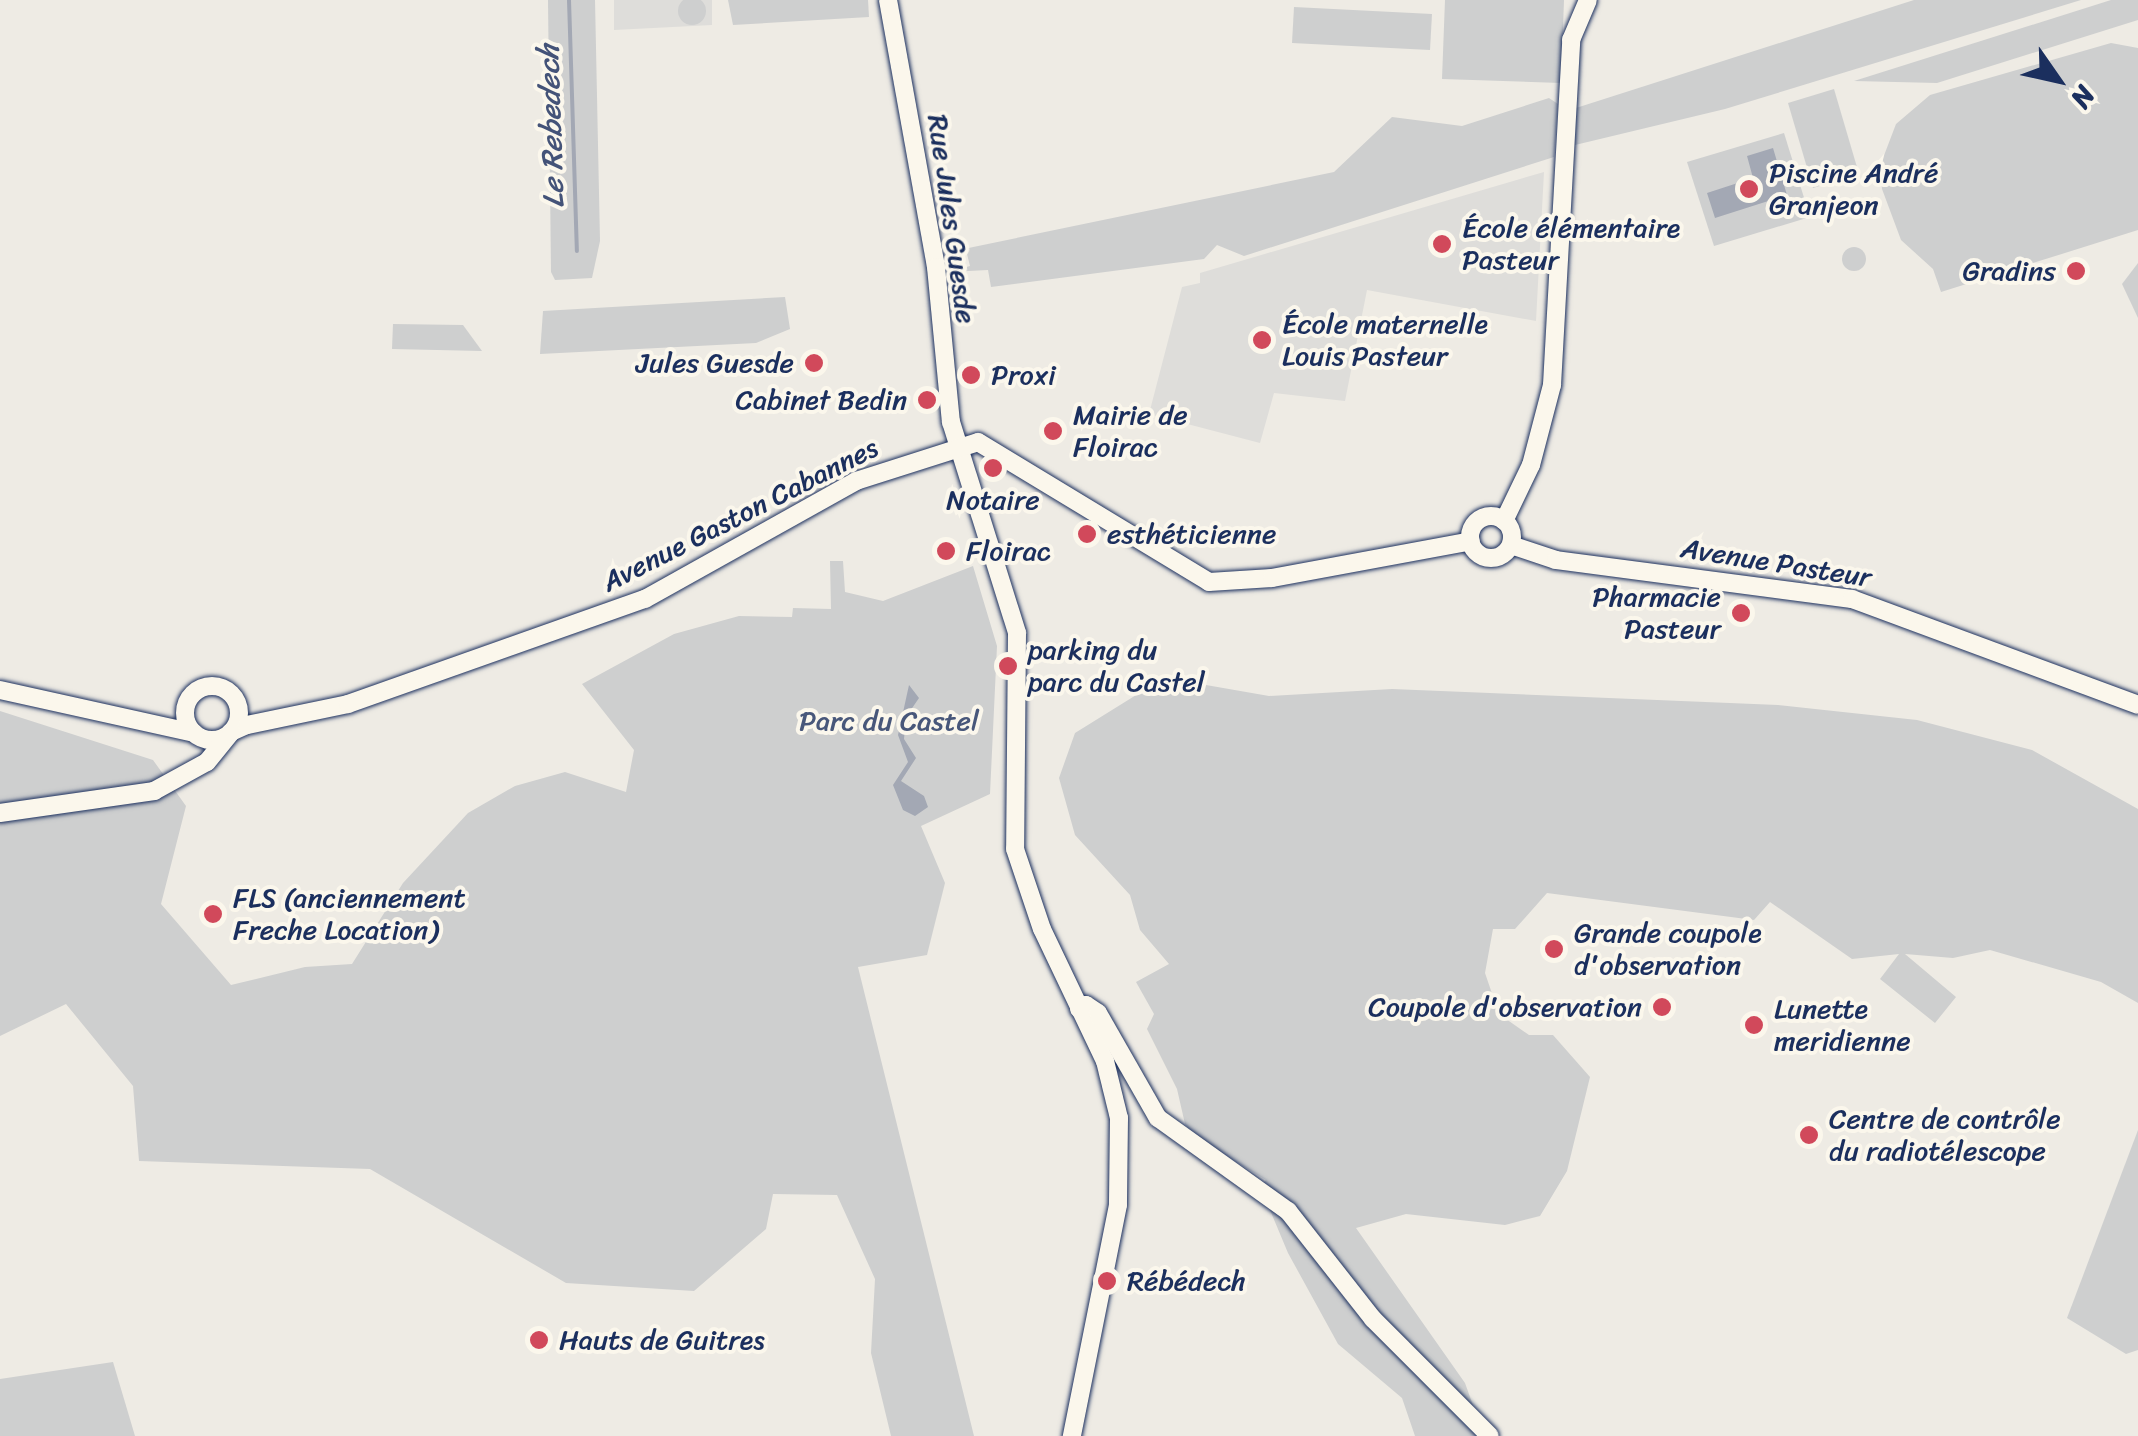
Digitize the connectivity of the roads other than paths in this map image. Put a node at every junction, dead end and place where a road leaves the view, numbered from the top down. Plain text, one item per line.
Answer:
1 (888, 0) edge
2 (1588, 0) edge
3 (960, 446) junction
4 (1504, 521) junction
5 (1470, 541) junction
6 (1511, 544) junction
7 (0, 690) edge
8 (376, 692) junction
9 (236, 701) junction
10 (2138, 705) edge
11 (186, 706) junction
12 (152, 725) junction
13 (232, 732) junction
14 (200, 736) junction
15 (191, 770) junction
16 (0, 813) edge
17 (1078, 1009) junction
18 (1064, 1436) edge
19 (1072, 1436) edge
20 (1490, 1436) edge

1 - 3 street, Rue Jules Guesde
2 - 4 street
3 - 5 street
3 - 8 street, Avenue Gaston Cabannes
3 - 17 street, Rue Jules Guesde
4 - 5 street
4 - 6 street
5 - 6 street
6 - 10 street, Avenue Pasteur
7 - 12 street
8 - 9 street, Avenue Gaston Cabannes
8 - 13 street, Avenue Gaston Cabannes
9 - 11 street
9 - 13 street
11 - 12 street
11 - 14 street
12 - 14 street
13 - 14 street
13 - 15 street
14 - 15 street
15 - 16 street
17 - 18 street
17 - 19 street
17 - 20 street

